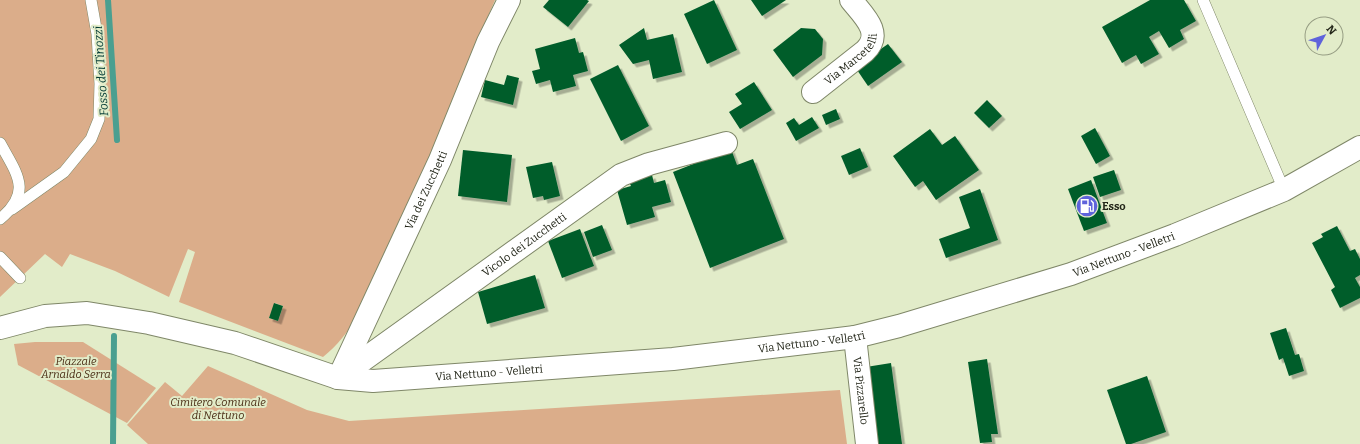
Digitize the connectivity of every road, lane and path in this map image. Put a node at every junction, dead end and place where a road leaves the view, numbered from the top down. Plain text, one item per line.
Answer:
1 (91, 0) edge
2 (509, 0) edge
3 (851, 0) edge
4 (1203, 0) edge
5 (813, 92) dead end
6 (0, 143) edge
7 (726, 143) dead end
8 (1360, 147) edge
9 (1284, 190) junction
10 (12, 209) junction
11 (0, 219) edge
12 (0, 257) edge
13 (20, 278) dead end
14 (2, 327) edge
15 (855, 337) junction
16 (338, 378) junction
17 (867, 444) edge

1 - 10 lane
2 - 16 main road, Via dei Zucchetti
3 - 5 main road, Via Marcetelli
4 - 9 lane
6 - 10 lane
7 - 16 main road, Vicolo dei Zucchetti
8 - 9 main road, Via Nettuno - Velletri
9 - 15 main road, Via Nettuno - Velletri
10 - 11 lane
12 - 13 lane
14 - 16 main road, Via Nettuno - Velletri
15 - 16 main road, Via Nettuno - Velletri
15 - 17 main road, Via Pizzarello

